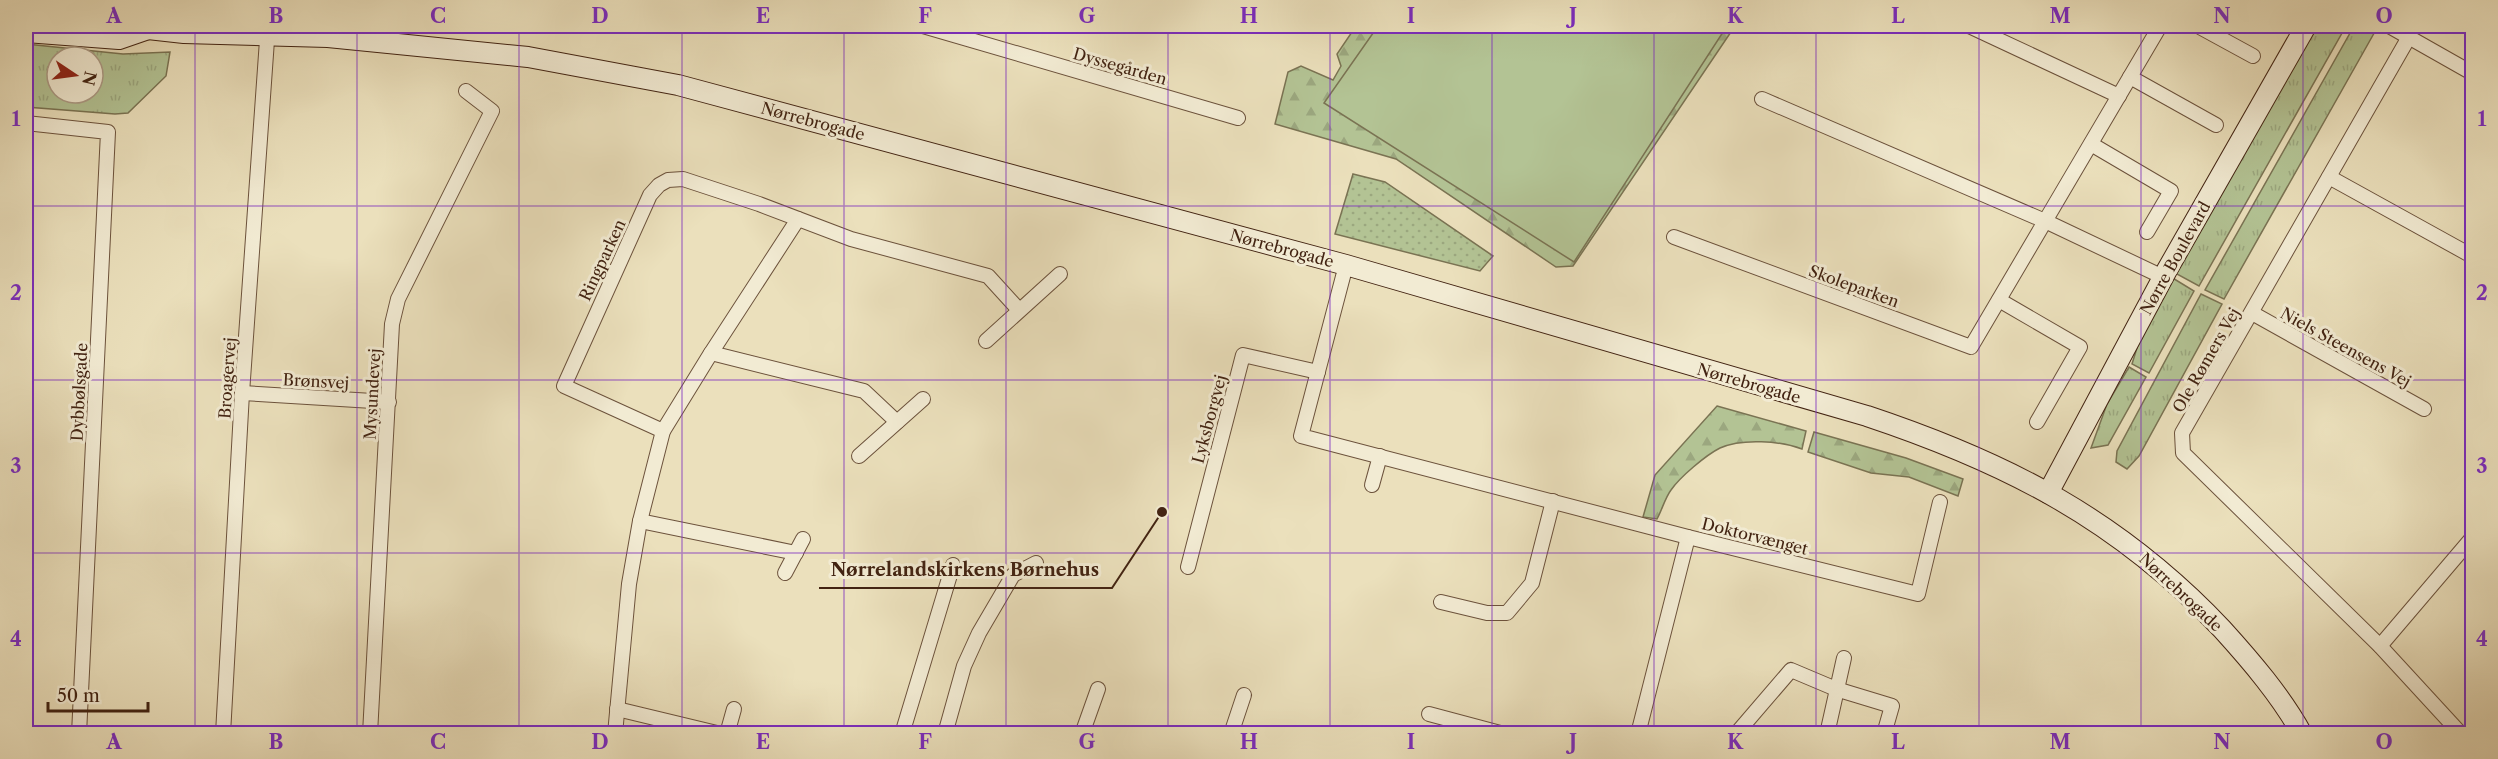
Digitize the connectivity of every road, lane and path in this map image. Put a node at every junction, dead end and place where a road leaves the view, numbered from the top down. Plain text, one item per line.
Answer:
1 (923, 26) edge
2 (1969, 26) edge
3 (2160, 26) edge
4 (2198, 26) edge
5 (2306, 26) edge
6 (2389, 26) edge
7 (146, 27) edge
8 (268, 30) edge
9 (26, 32) edge
10 (2409, 37) junction
11 (2253, 56) dead end
12 (2472, 73) edge
13 (2130, 77) junction
14 (466, 91) dead end
15 (2119, 96) junction
16 (1762, 99) dead end
17 (1238, 117) dead end
18 (27, 123) edge
19 (2216, 125) dead end
20 (2091, 144) junction
21 (2329, 177) junction
22 (798, 219) junction
23 (2045, 221) junction
24 (2147, 232) dead end
25 (1674, 237) dead end
26 (2472, 256) edge
27 (1346, 265) junction
28 (1060, 274) dead end
29 (2163, 277) junction
30 (1999, 300) junction
31 (1019, 310) junction
32 (2252, 313) junction
33 (986, 341) dead end
34 (711, 353) junction
35 (1318, 372) junction
36 (242, 393) junction
37 (923, 399) dead end
38 (389, 402) junction
39 (2424, 409) dead end
40 (897, 422) junction
41 (2037, 422) dead end
42 (663, 431) junction
43 (859, 456) dead end
44 (1380, 456) junction
45 (1372, 484) dead end
46 (2049, 493) junction
47 (1553, 501) junction
48 (1940, 502) dead end
49 (640, 521) junction
50 (1688, 537) junction
51 (2472, 538) edge
52 (803, 539) dead end
53 (796, 553) junction
54 (1036, 563) dead end
55 (953, 565) dead end
56 (1188, 567) dead end
57 (785, 573) dead end
58 (1441, 602) dead end
59 (2380, 646) junction
60 (1844, 658) dead end
61 (1098, 689) dead end
62 (1836, 689) junction
63 (1244, 695) dead end
64 (617, 709) junction
65 (734, 709) dead end
66 (1429, 714) dead end
67 (79, 734) edge
68 (223, 734) edge
69 (370, 734) edge
70 (615, 734) edge
71 (721, 734) edge
72 (726, 734) edge
73 (902, 734) edge
74 (945, 734) edge
75 (1082, 734) edge
76 (1231, 734) edge
77 (1504, 734) edge
78 (1638, 734) edge
79 (1736, 734) edge
80 (1827, 734) edge
81 (1884, 734) edge
82 (2302, 734) edge
83 (2461, 734) edge

1 - 17 street, Dyssegården
2 - 15 street
3 - 13 street, Skoleparken
4 - 11 street
5 - 29 street, Nørre Boulevard
6 - 10 street
7 - 8 street, Nørrebrogade
7 - 9 street, Nørrebrogade
8 - 27 street, Nørrebrogade
8 - 36 street, Broagervej
10 - 12 street
10 - 21 street, Ole Rømers Vej
13 - 15 street, Skoleparken
13 - 19 street
14 - 38 street, Mysundevej
15 - 20 street, Skoleparken
16 - 23 street
18 - 67 street, Dybbølsgade
20 - 23 street, Skoleparken
20 - 24 street
21 - 26 street
21 - 32 street, Ole Rømers Vej
22 - 31 street, Ringparken
22 - 34 street
22 - 42 street, Ringparken
23 - 29 street
23 - 30 street, Skoleparken
25 - 30 street, Skoleparken
27 - 35 street
27 - 46 street, Nørrebrogade
28 - 31 street
29 - 46 street, Nørre Boulevard
30 - 41 street
31 - 33 street
32 - 39 street, Niels Steensens Vej
32 - 59 street, Ole Rømers Vej
34 - 40 street
34 - 42 street
35 - 44 street
35 - 56 street, Lyksborgvej
36 - 38 street, Brønsvej
36 - 68 street, Broagervej
37 - 40 street
38 - 69 street, Mysundevej
40 - 43 street
42 - 49 street
44 - 45 street
44 - 47 street
46 - 82 street, Nørrebrogade
47 - 50 street
47 - 58 street
48 - 50 street, Doktorvænget
49 - 53 street
49 - 64 street
50 - 78 street, Doktorvænget
51 - 59 street
52 - 53 street
53 - 57 street
54 - 74 street
55 - 73 street
59 - 83 street, Ole Rømers Vej
60 - 62 street
61 - 75 street
62 - 79 street
62 - 80 street
62 - 81 street
63 - 76 street
64 - 70 street
64 - 71 street
65 - 72 street
66 - 77 street

